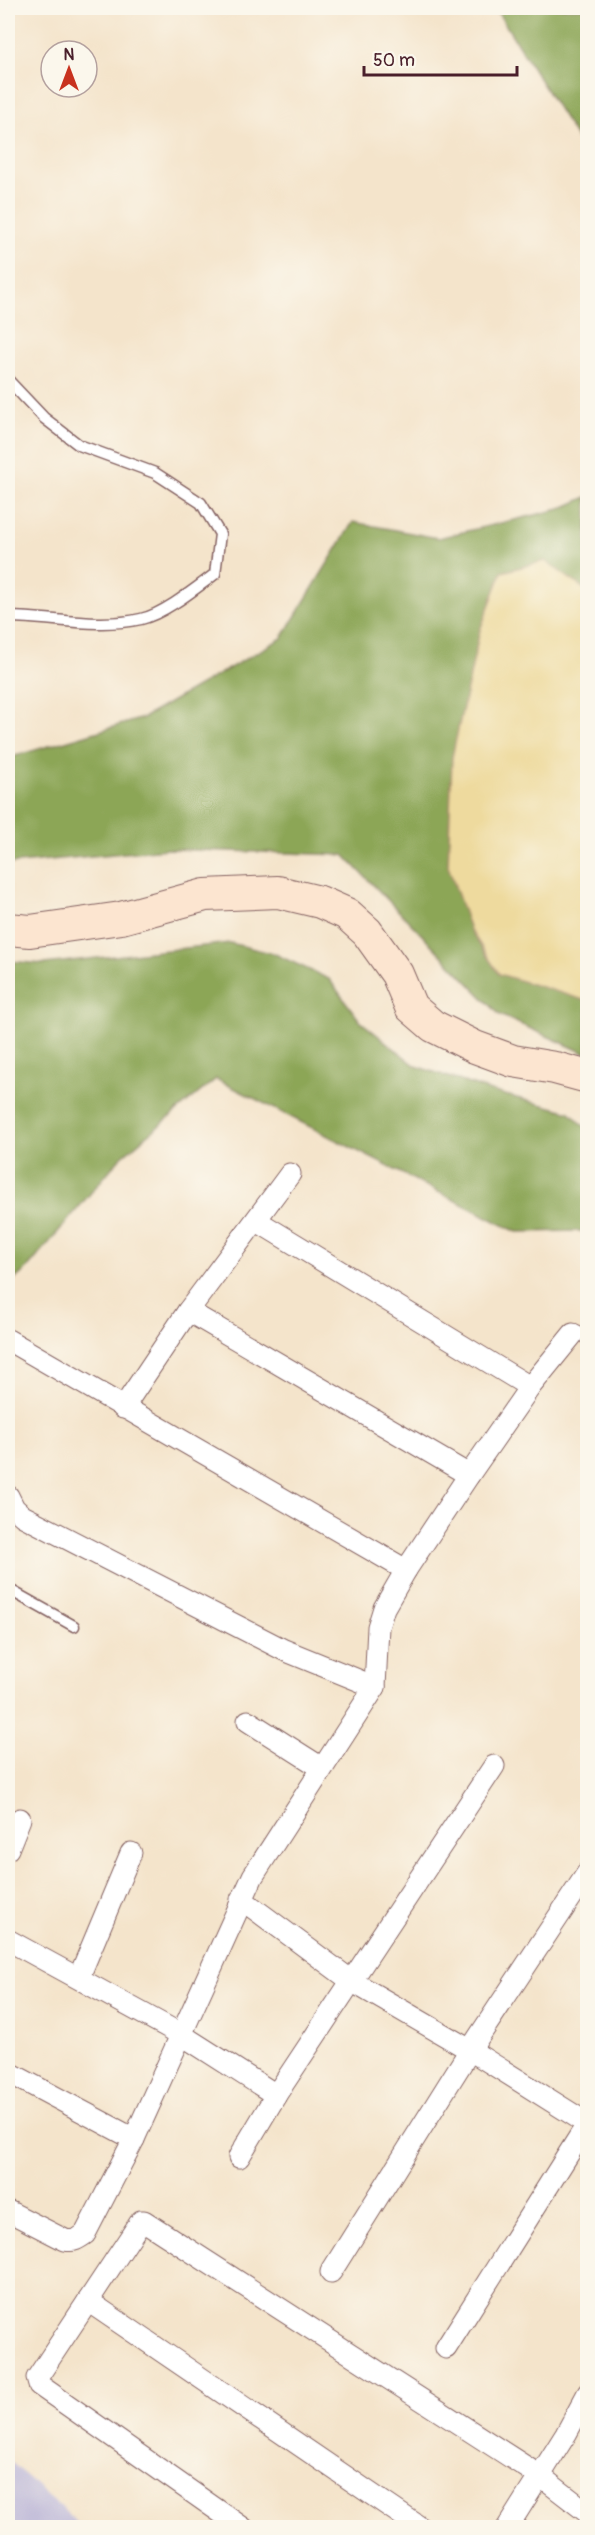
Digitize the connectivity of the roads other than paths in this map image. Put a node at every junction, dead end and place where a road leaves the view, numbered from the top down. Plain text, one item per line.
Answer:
1 (8, 380) edge
2 (8, 617) edge
3 (8, 929) edge
4 (588, 1077) edge
5 (290, 1174) dead end
6 (257, 1221) junction
7 (188, 1311) junction
8 (573, 1334) dead end
9 (8, 1340) edge
10 (530, 1387) junction
11 (123, 1408) junction
12 (469, 1475) junction
13 (8, 1498) edge
14 (406, 1570) junction
15 (8, 1589) edge
16 (74, 1626) dead end
17 (375, 1687) junction
18 (248, 1720) dead end
19 (494, 1766) dead end
20 (322, 1768) junction
21 (20, 1819) dead end
22 (8, 1849) edge
23 (131, 1853) dead end
24 (588, 1872) edge
25 (241, 1899) junction
26 (8, 1940) edge
27 (79, 1977) junction
28 (353, 1982) junction
29 (182, 2035) junction
30 (470, 2050) junction
31 (8, 2072) edge
32 (276, 2096) junction
33 (588, 2124) edge
34 (134, 2139) junction
35 (239, 2157) dead end
36 (8, 2211) edge
37 (331, 2272) dead end
38 (88, 2301) junction
39 (446, 2348) dead end
40 (588, 2393) edge
41 (580, 2427) edge
42 (540, 2476) junction
43 (588, 2513) edge
44 (243, 2528) edge
45 (421, 2528) edge
46 (507, 2528) edge

1 - 2 lane
3 - 4 main road
5 - 6 street
6 - 7 street
6 - 10 street
7 - 11 street
7 - 12 street
8 - 10 street
9 - 11 street
10 - 12 street
11 - 14 street
12 - 14 street
13 - 17 street
14 - 17 street
15 - 16 lane
17 - 20 street
18 - 20 street
19 - 28 street
20 - 25 street
21 - 22 street
23 - 27 street
24 - 30 street
25 - 28 street
25 - 29 street
26 - 27 street
27 - 29 street
28 - 30 street
28 - 32 street
29 - 32 street
29 - 34 street
30 - 33 street
30 - 37 street
31 - 34 street
32 - 35 street
33 - 39 street
34 - 36 street
38 - 42 street
38 - 44 street
38 - 45 street
40 - 41 street
41 - 42 street
42 - 43 street
42 - 46 street

